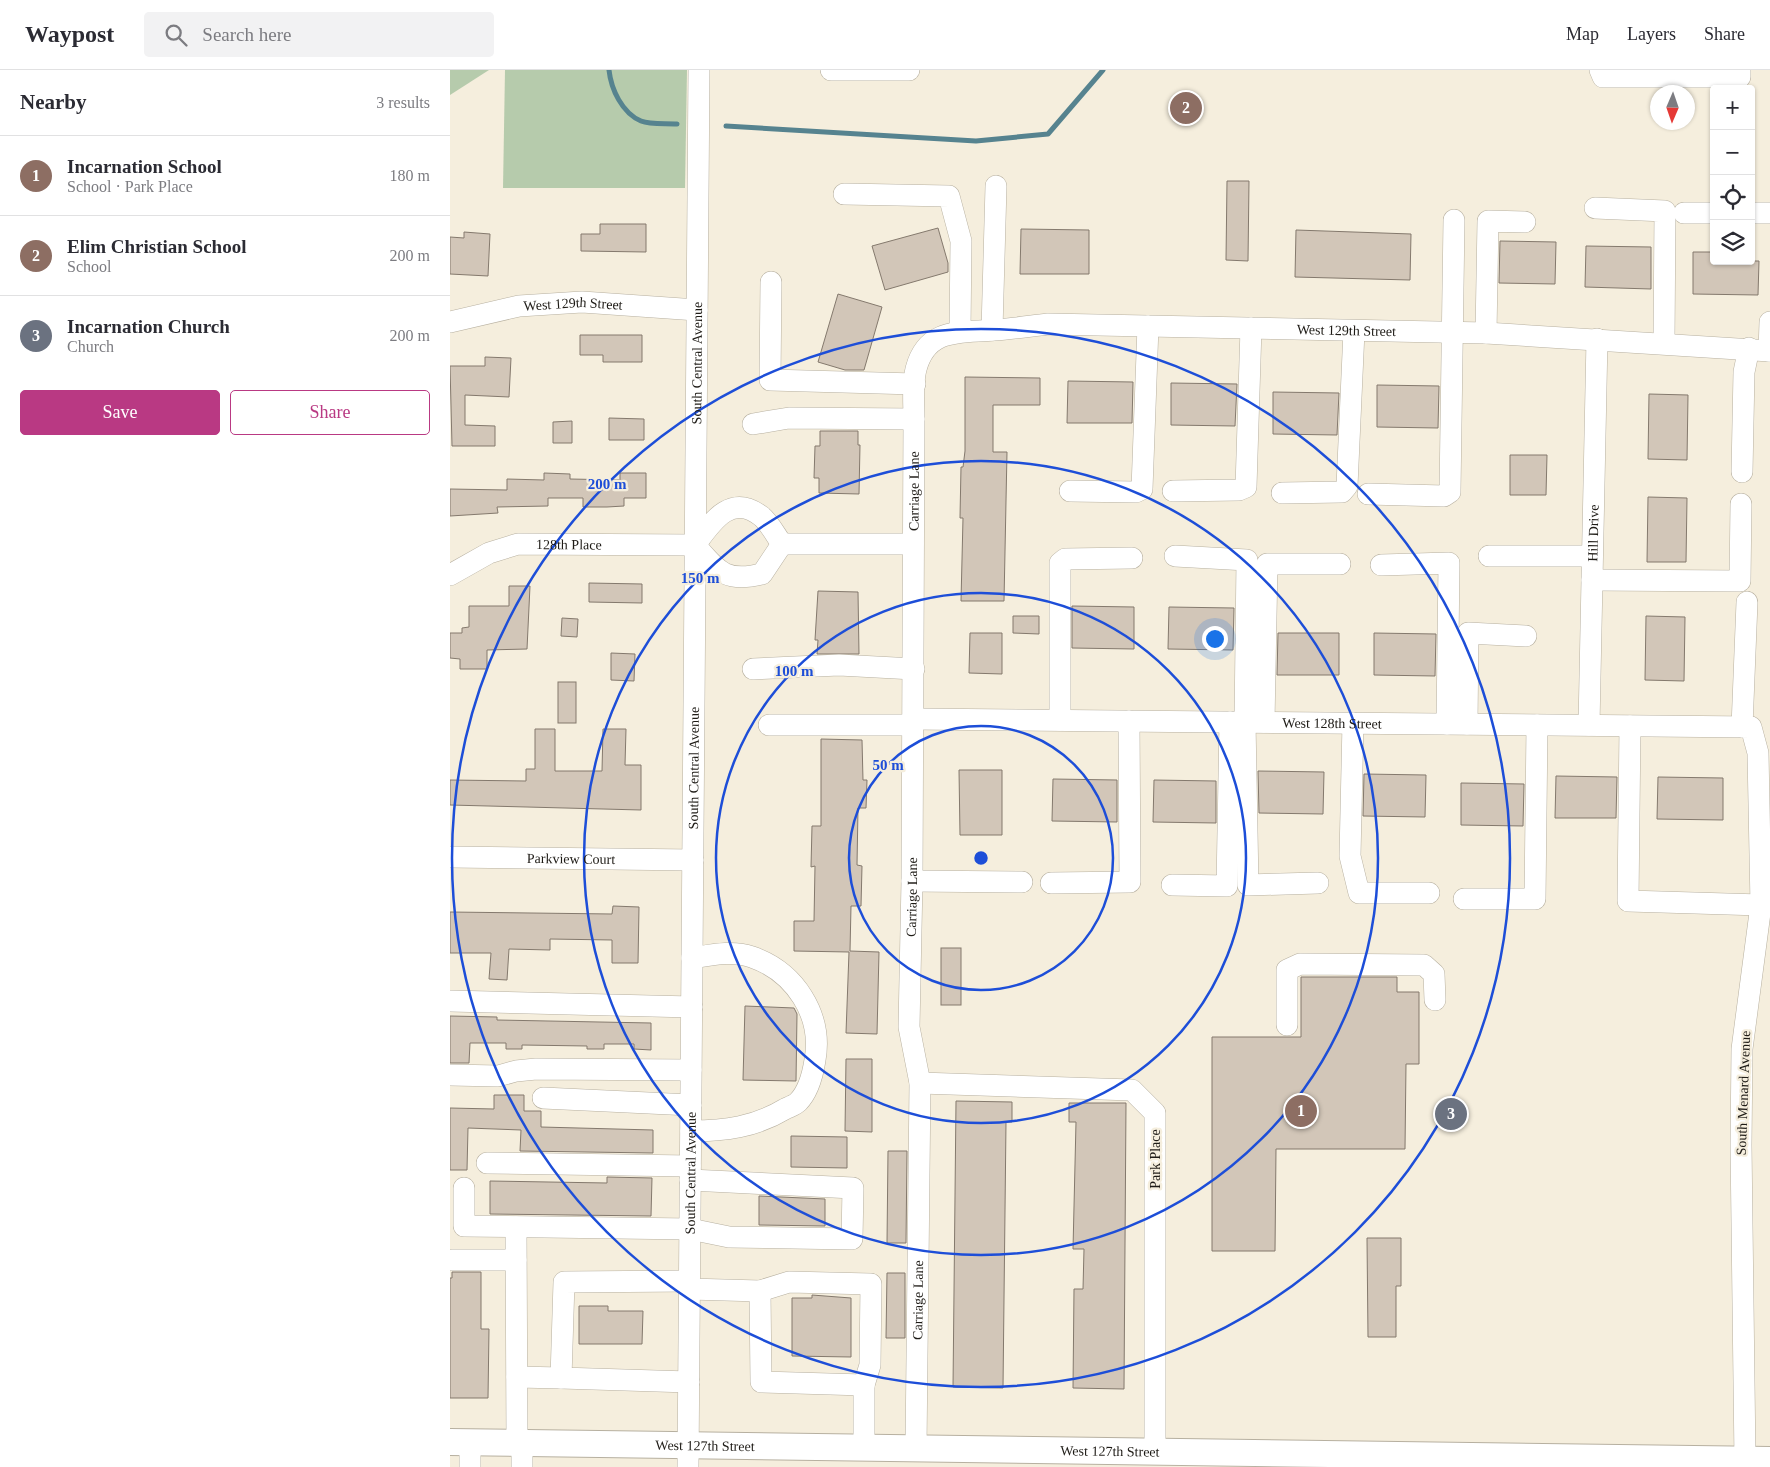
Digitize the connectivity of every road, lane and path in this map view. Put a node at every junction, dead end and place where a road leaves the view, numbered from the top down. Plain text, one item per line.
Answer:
1 (699, 70) edge
2 (831, 70) edge
3 (909, 70) edge
4 (1600, 70) edge
5 (1740, 70) edge
6 (877, 71) edge
7 (996, 186) dead end
8 (844, 194) dead end
9 (1595, 208) dead end
10 (1684, 213) dead end
11 (1710, 213) edge
12 (1755, 213) edge
13 (1770, 213) edge
14 (1454, 220) dead end
15 (1525, 222) dead end
16 (771, 282) dead end
17 (697, 310) junction
18 (450, 322) edge
19 (1770, 322) edge
20 (1148, 326) junction
21 (1251, 328) junction
22 (992, 330) junction
23 (1354, 330) junction
24 (960, 331) junction
25 (1453, 332) junction
26 (1486, 333) junction
27 (1597, 339) junction
28 (1664, 343) junction
29 (928, 347) joint
30 (1763, 350) edge
31 (915, 384) junction
32 (914, 419) junction
33 (753, 424) dead end
34 (1742, 472) dead end
35 (1070, 491) dead end
36 (1173, 491) dead end
37 (1282, 493) dead end
38 (1368, 494) dead end
39 (1741, 504) dead end
40 (696, 544) junction
41 (782, 544) junction
42 (913, 544) junction
43 (1175, 556) dead end
44 (1490, 556) dead end
45 (1592, 556) junction
46 (1132, 558) dead end
47 (1340, 564) dead end
48 (1381, 565) dead end
49 (450, 575) edge
50 (1592, 580) junction
51 (1747, 602) dead end
52 (1526, 636) dead end
53 (753, 669) dead end
54 (914, 669) junction
55 (1060, 720) junction
56 (1129, 721) junction
57 (913, 722) junction
58 (1246, 722) junction
59 (1353, 723) junction
60 (1457, 724) junction
61 (769, 725) dead end
62 (1537, 725) junction
63 (1589, 725) junction
64 (1630, 726) junction
65 (1746, 728) junction
66 (450, 858) edge
67 (693, 860) junction
68 (912, 881) junction
69 (1022, 882) dead end
70 (1051, 883) dead end
71 (1318, 884) dead end
72 (1172, 886) dead end
73 (1429, 893) dead end
74 (1464, 899) dead end
75 (1761, 905) junction
76 (692, 958) junction
77 (1435, 1000) dead end
78 (450, 1001) edge
79 (692, 1007) junction
80 (1287, 1025) dead end
81 (691, 1070) junction
82 (450, 1075) edge
83 (920, 1083) junction
84 (543, 1098) dead end
85 (691, 1105) junction
86 (691, 1131) junction
87 (486, 1162) dead end
88 (690, 1173) junction
89 (464, 1188) dead end
90 (516, 1227) junction
91 (690, 1229) junction
92 (452, 1260) dead end
93 (516, 1260) junction
94 (689, 1285) junction
95 (760, 1291) junction
96 (517, 1377) junction
97 (561, 1378) junction
98 (688, 1382) junction
99 (864, 1385) junction
100 (864, 1447) junction
101 (916, 1448) junction
102 (464, 1450) edge
103 (520, 1451) edge
104 (1155, 1451) junction
105 (688, 1456) edge
106 (971, 1458) edge
107 (1235, 1460) edge
108 (1502, 1462) edge
109 (1763, 1462) edge

1 - 17 street, South Central Avenue
2 - 6 street
3 - 6 street
4 - 5 street
7 - 22 street
8 - 24 street
9 - 28 street
10 - 11 street
12 - 13 street
14 - 25 street
15 - 26 street
16 - 31 street
17 - 18 street, West 129th Street
17 - 40 street, South Central Avenue
19 - 30 street
20 - 21 street, West 129th Street
20 - 22 street, West 129th Street
20 - 35 street
21 - 23 street, West 129th Street
21 - 36 street
22 - 24 street, West 129th Street
23 - 25 street, West 129th Street
23 - 37 street
24 - 29 street, West 129th Street
25 - 26 street, West 129th Street
25 - 38 street
26 - 27 street, West 129th Street
27 - 28 street, West 129th Street
27 - 45 street, Hill Drive
28 - 30 street, West 129th Street
29 - 31 street, Carriage Lane
30 - 34 street
31 - 32 street, Carriage Lane
32 - 33 street
32 - 42 street, Carriage Lane
39 - 50 street
40 - 41 street
40 - 41 street
40 - 49 street, 128th Place
40 - 67 street, South Central Avenue
41 - 42 street
42 - 54 street, Carriage Lane
43 - 58 street
44 - 45 street
45 - 50 street, Hill Drive
46 - 55 street
47 - 58 street
48 - 60 street
50 - 63 street, Hill Drive
51 - 65 street, South Menard Avenue
52 - 60 street
53 - 54 street
54 - 57 street, Carriage Lane
55 - 56 street, West 128th Street
55 - 57 street, West 128th Street
56 - 58 street, West 128th Street
56 - 70 street
57 - 61 street, West 128th Street
57 - 68 street, Carriage Lane
58 - 59 street, West 128th Street
58 - 71 street
58 - 72 street
59 - 60 street, West 128th Street
59 - 73 street
60 - 62 street, West 128th Street
62 - 63 street, West 128th Street
62 - 74 street
63 - 64 street, West 128th Street
64 - 65 street, West 128th Street
64 - 75 street
65 - 75 street, South Menard Avenue
66 - 67 street, Parkview Court
67 - 76 street, South Central Avenue
68 - 69 street
68 - 83 street, Carriage Lane
75 - 109 street, South Menard Avenue
76 - 79 street, South Central Avenue
76 - 86 street
77 - 80 street
78 - 79 street
79 - 81 street, South Central Avenue
81 - 82 street
81 - 85 street, South Central Avenue
83 - 101 street, Carriage Lane
83 - 104 street, Park Place
84 - 85 street
85 - 86 street, South Central Avenue
86 - 88 street, South Central Avenue
87 - 88 street
88 - 91 street, South Central Avenue
88 - 91 street
89 - 90 street
90 - 91 street
90 - 93 street
91 - 94 street, South Central Avenue
92 - 93 street
93 - 96 street
94 - 95 street
94 - 97 street
94 - 98 street, South Central Avenue
95 - 99 street
95 - 99 street
96 - 97 street
96 - 103 street
97 - 98 street
98 - 105 street, South Central Avenue
99 - 100 street
100 - 101 main road, West 127th Street
100 - 105 main road, West 127th Street
101 - 106 main road, West 127th Street
102 - 103 main road, West 127th Street
103 - 105 main road, West 127th Street
104 - 106 main road, West 127th Street
104 - 107 main road, West 127th Street
107 - 108 main road, West 127th Street
108 - 109 main road, West 127th Street

